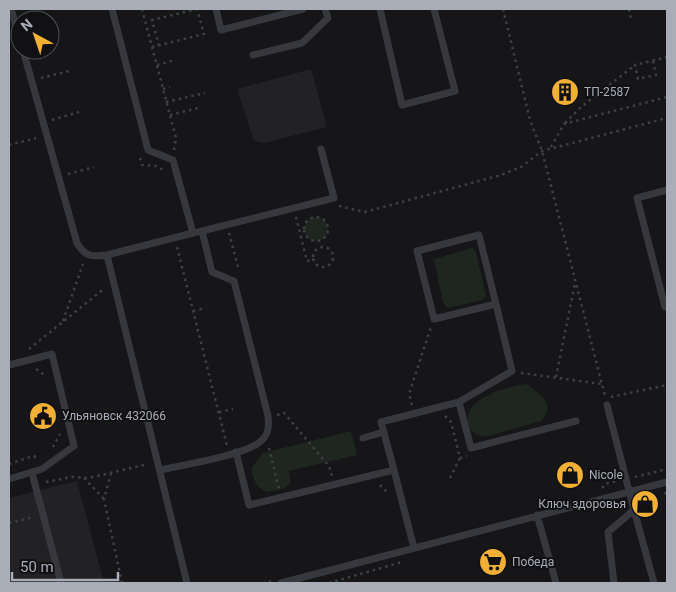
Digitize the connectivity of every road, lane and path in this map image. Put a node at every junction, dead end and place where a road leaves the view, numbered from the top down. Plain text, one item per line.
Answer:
1 (112, 9) edge
2 (142, 9) edge
3 (197, 9) edge
4 (216, 9) edge
5 (303, 9) edge
6 (325, 9) edge
7 (380, 9) edge
8 (434, 9) edge
9 (503, 9) edge
10 (629, 9) edge
11 (631, 18) dead end
12 (159, 46) junction
13 (152, 47) junction
14 (253, 55) dead end
15 (667, 57) edge
16 (26, 60) edge
17 (175, 60) dead end
18 (653, 61) junction
19 (157, 65) junction
20 (635, 65) junction
21 (69, 71) dead end
22 (37, 79) dead end
23 (170, 88) dead end
24 (163, 89) junction
25 (205, 92) dead end
26 (667, 97) edge
27 (166, 102) junction
28 (198, 108) dead end
29 (80, 112) dead end
30 (170, 115) junction
31 (667, 118) edge
32 (49, 121) dead end
33 (564, 124) junction
34 (46, 135) junction
35 (9, 145) edge
36 (550, 148) junction
37 (321, 149) dead end
38 (542, 151) junction
39 (140, 156) dead end
40 (173, 160) junction
41 (94, 167) dead end
42 (64, 175) dead end
43 (168, 175) dead end
44 (667, 190) edge
45 (334, 198) junction
46 (294, 208) junction
47 (202, 231) junction
48 (193, 233) junction
49 (305, 234) junction
50 (300, 235) junction
51 (319, 241) junction
52 (176, 244) dead end
53 (320, 247) junction
54 (107, 254) junction
55 (86, 255) junction
56 (314, 260) junction
57 (114, 281) junction
58 (575, 281) junction
59 (496, 304) junction
60 (667, 306) edge
61 (205, 308) dead end
62 (193, 311) junction
63 (434, 319) junction
64 (63, 322) junction
65 (26, 351) dead end
66 (9, 365) edge
67 (33, 368) dead end
68 (512, 371) junction
69 (556, 377) junction
70 (48, 381) dead end
71 (602, 384) junction
72 (667, 385) edge
73 (409, 394) dead end
74 (459, 402) junction
75 (607, 405) dead end
76 (233, 409) dead end
77 (219, 412) junction
78 (441, 414) dead end
79 (275, 415) dead end
80 (576, 421) dead end
81 (61, 427) dead end
82 (384, 432) junction
83 (363, 438) dead end
84 (262, 440) junction
85 (234, 442) dead end
86 (226, 444) junction
87 (217, 446) dead end
88 (48, 451) dead end
89 (236, 452) junction
90 (228, 454) junction
91 (470, 455) dead end
92 (41, 457) dead end
93 (460, 458) junction
94 (158, 462) junction
95 (9, 464) edge
96 (667, 469) edge
97 (160, 470) junction
98 (394, 470) junction
99 (32, 473) junction
100 (111, 474) junction
101 (83, 477) junction
102 (450, 478) dead end
103 (9, 479) edge
104 (627, 479) junction
105 (667, 482) edge
106 (373, 483) dead end
107 (35, 484) junction
108 (334, 485) junction
109 (600, 490) dead end
110 (630, 491) junction
111 (281, 498) junction
112 (104, 499) junction
113 (390, 501) dead end
114 (634, 510) junction
115 (43, 515) junction
116 (537, 516) junction
117 (9, 523) edge
118 (414, 548) junction
119 (273, 581) dead end
120 (61, 583) edge
121 (122, 583) edge
122 (187, 583) edge
123 (264, 583) edge
124 (281, 583) edge
125 (556, 583) edge
126 (614, 583) edge
127 (654, 583) edge

1 - 40 lane
2 - 13 path
3 - 12 path
3 - 12 path
4 - 5 lane
6 - 14 lane
7 - 8 lane
9 - 38 path
10 - 11 path
12 - 13 path
13 - 19 path
15 - 18 path
16 - 34 lane
17 - 19 path
18 - 20 path
18 - 20 path
19 - 24 path
20 - 33 path
21 - 22 path
23 - 24 path
24 - 27 path
25 - 27 path
26 - 33 path
27 - 30 path
28 - 30 path
29 - 32 path
30 - 40 path
31 - 36 path
33 - 36 path
34 - 35 path
34 - 55 lane
36 - 38 path
37 - 45 lane
38 - 45 path
38 - 58 path
39 - 43 path
40 - 48 lane
41 - 42 path
44 - 60 lane
45 - 46 lane
46 - 47 lane
46 - 50 path
47 - 48 lane
47 - 84 lane
48 - 54 lane
49 - 50 path
49 - 51 path
49 - 51 path
50 - 56 path
51 - 53 path
52 - 62 path
53 - 56 path
53 - 56 path
54 - 55 lane
54 - 57 lane
55 - 64 path
57 - 64 path
57 - 94 lane
58 - 69 path
58 - 71 path
59 - 63 lane
59 - 63 lane
59 - 68 lane
61 - 62 path
62 - 77 path
63 - 73 path
64 - 65 path
66 - 99 lane
67 - 70 path
68 - 69 path
68 - 74 lane
69 - 71 path
71 - 72 path
74 - 80 lane
74 - 82 lane
75 - 104 lane
76 - 77 path
77 - 86 path
78 - 93 path
79 - 108 path
81 - 88 path
82 - 83 lane
82 - 98 lane
84 - 89 lane
84 - 111 path
85 - 86 path
86 - 87 path
86 - 90 path
89 - 90 lane
89 - 111 lane
90 - 97 lane
91 - 93 path
92 - 95 path
93 - 102 path
94 - 97 lane
94 - 100 path
96 - 104 path
97 - 122 lane
98 - 108 lane
98 - 118 lane
99 - 103 lane
99 - 107 lane
100 - 101 path
100 - 112 path
101 - 107 path
101 - 112 path
104 - 109 path
104 - 110 lane
105 - 110 lane
106 - 113 path
107 - 115 lane
108 - 111 lane
110 - 114 lane
110 - 116 lane
112 - 121 path
114 - 126 lane
114 - 127 lane
115 - 117 path
115 - 120 lane
116 - 118 lane
116 - 125 lane
118 - 124 lane
119 - 123 path

